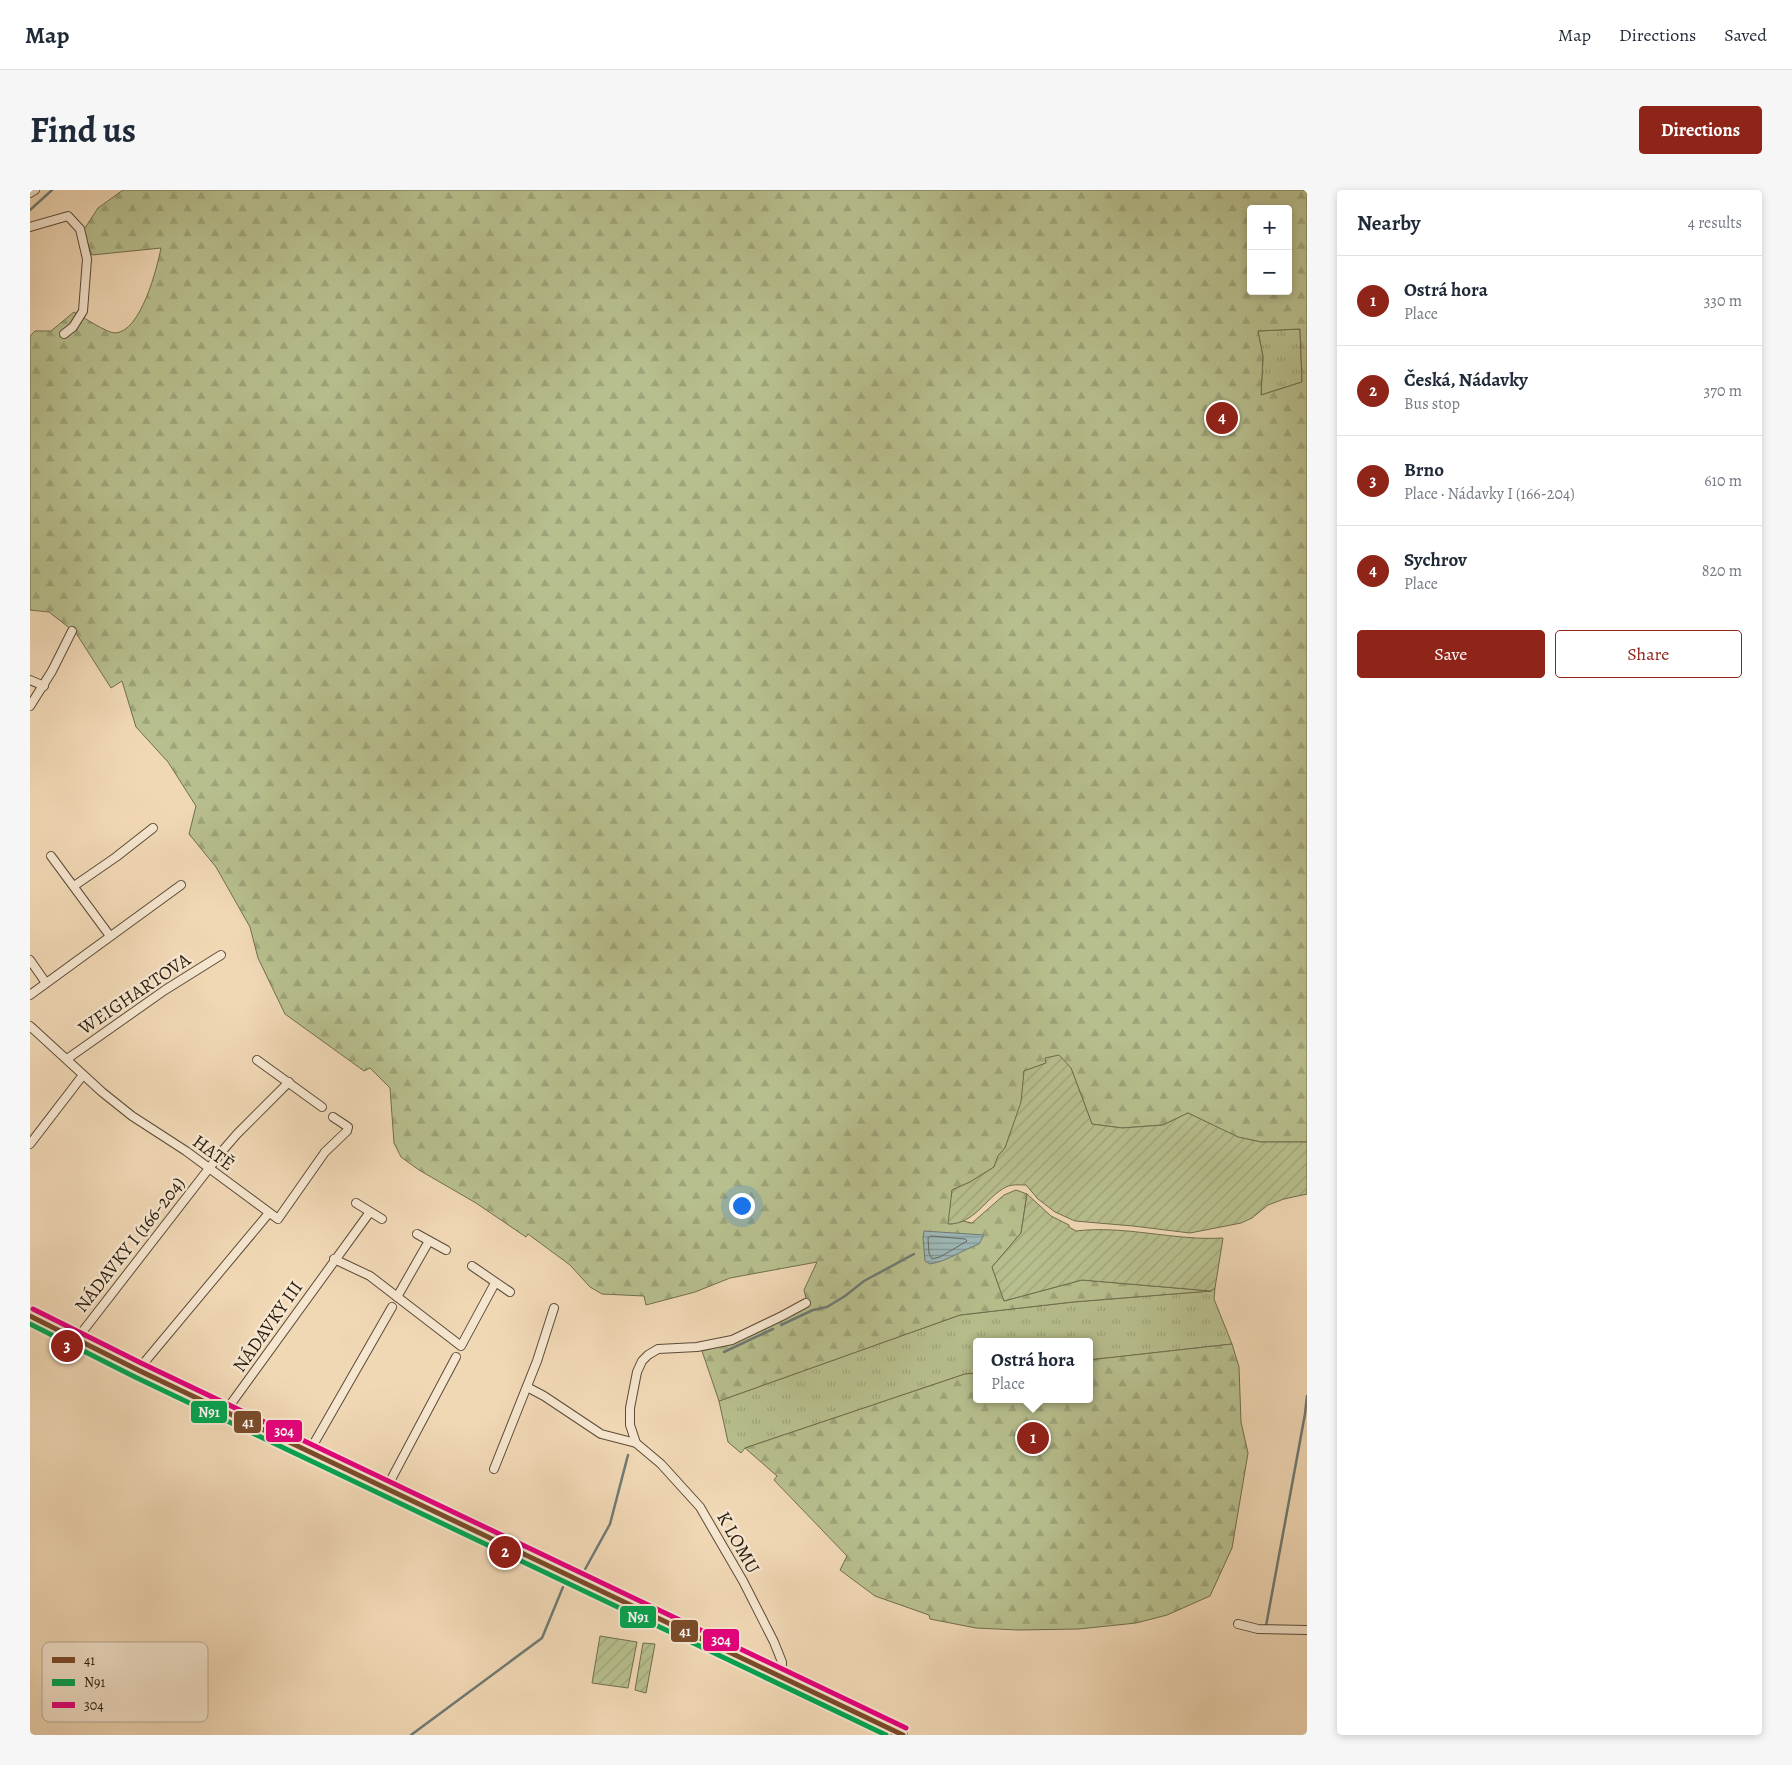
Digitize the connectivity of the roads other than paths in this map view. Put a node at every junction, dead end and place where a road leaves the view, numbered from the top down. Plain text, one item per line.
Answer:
1 (35, 190) edge
2 (30, 193) edge
3 (30, 227) edge
4 (64, 334) dead end
5 (72, 632) dead end
6 (30, 680) edge
7 (44, 686) junction
8 (30, 706) edge
9 (153, 828) dead end
10 (51, 856) dead end
11 (181, 885) dead end
12 (74, 886) junction
13 (110, 936) junction
14 (221, 955) dead end
15 (30, 960) edge
16 (46, 982) junction
17 (30, 996) edge
18 (30, 1026) edge
19 (67, 1059) junction
20 (257, 1060) dead end
21 (83, 1075) junction
22 (289, 1082) junction
23 (322, 1107) dead end
24 (333, 1117) dead end
25 (30, 1144) edge
26 (209, 1168) junction
27 (356, 1203) dead end
28 (370, 1212) junction
29 (269, 1213) junction
30 (382, 1219) dead end
31 (417, 1234) dead end
32 (429, 1241) junction
33 (446, 1250) dead end
34 (334, 1259) junction
35 (472, 1266) dead end
36 (495, 1283) junction
37 (510, 1292) dead end
38 (397, 1297) junction
39 (806, 1303) dead end
40 (392, 1307) dead end
41 (554, 1308) dead end
42 (30, 1316) edge
43 (76, 1340) junction
44 (456, 1357) dead end
45 (138, 1370) junction
46 (527, 1387) junction
47 (225, 1412) junction
48 (636, 1443) junction
49 (309, 1452) junction
50 (494, 1470) dead end
51 (386, 1489) junction
52 (1238, 1624) dead end
53 (1307, 1630) edge
54 (782, 1676) junction
55 (903, 1735) edge

1 - 2 street
3 - 4 street
5 - 7 street
6 - 7 street
7 - 8 street
9 - 12 street
10 - 12 street
11 - 13 street
12 - 13 street
13 - 16 street
14 - 19 street, WEIGHARTOVA
15 - 16 street
16 - 17 street
18 - 19 street, HATĚ
19 - 21 street, HATĚ
20 - 22 street
21 - 25 street
21 - 26 street, HATĚ
22 - 23 street
22 - 26 street, NÁDAVKY I (166-204)
24 - 29 street
26 - 29 street, HATĚ
26 - 43 street, NÁDAVKY I (166-204)
27 - 28 street
28 - 30 street
28 - 34 street, NÁDAVKY III
29 - 45 street
31 - 32 street
32 - 33 street
32 - 38 street
34 - 38 street
34 - 47 street, NÁDAVKY III
35 - 36 street
36 - 37 street
36 - 38 street
39 - 48 street
40 - 49 street
41 - 46 street
42 - 43 street
43 - 45 street
44 - 51 street
45 - 47 street
46 - 48 street, K LOMU
46 - 50 street
47 - 49 street
48 - 54 street, K LOMU
49 - 51 street
51 - 54 street
52 - 53 street
54 - 55 street

